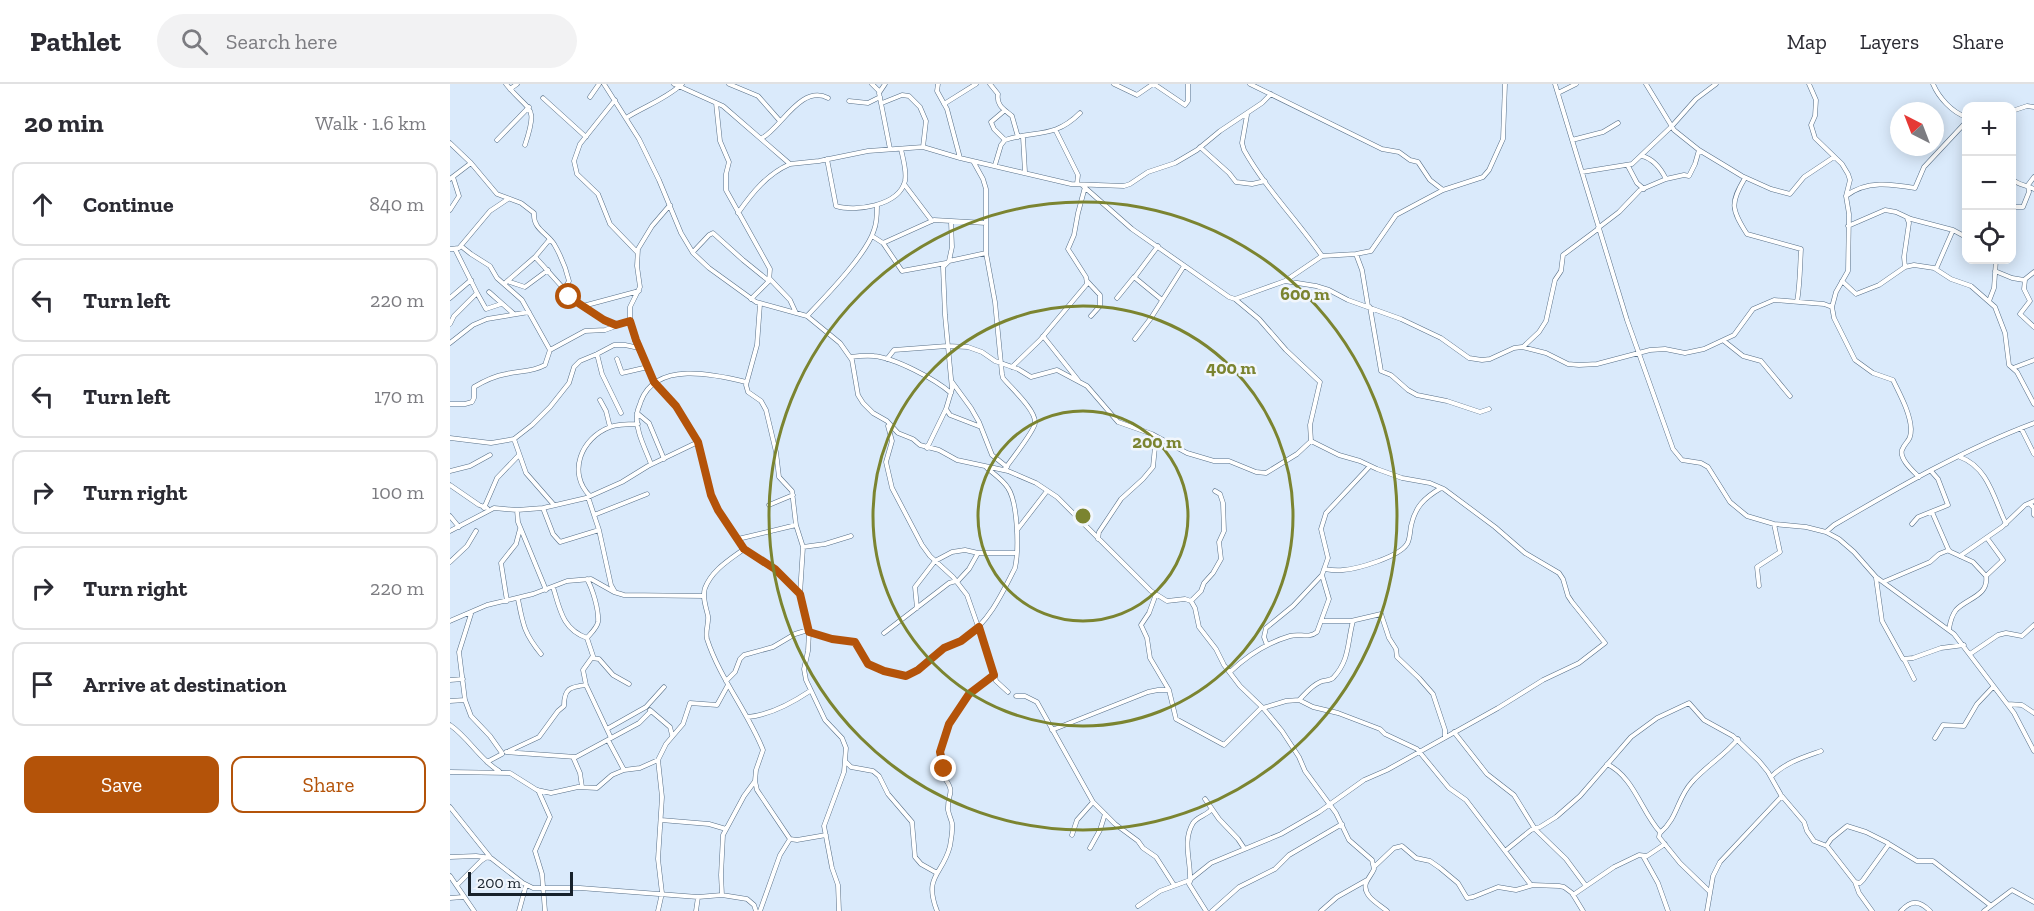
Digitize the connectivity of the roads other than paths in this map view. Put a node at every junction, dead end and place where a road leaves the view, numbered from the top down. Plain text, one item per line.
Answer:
1 (506, 84) edge
2 (517, 84) edge
3 (599, 84) edge
4 (604, 84) edge
5 (674, 84) edge
6 (729, 84) edge
7 (872, 84) edge
8 (885, 84) edge
9 (938, 84) edge
10 (976, 84) edge
11 (990, 84) edge
12 (1113, 84) edge
13 (1154, 84) edge
14 (1188, 84) edge
15 (1250, 84) edge
16 (1505, 84) edge
17 (1555, 84) edge
18 (1576, 84) edge
19 (1646, 84) edge
20 (1716, 84) edge
21 (1809, 84) edge
22 (1933, 84) edge
23 (681, 86) edge
24 (743, 87) edge
25 (510, 88) junction
26 (879, 91) junction
27 (1558, 93) junction
28 (1270, 94) junction
29 (590, 97) dead end
30 (880, 97) junction
31 (543, 98) dead end
32 (828, 98) dead end
33 (615, 100) junction
34 (849, 101) dead end
35 (716, 102) junction
36 (882, 103) junction
37 (944, 104) junction
38 (529, 107) junction
39 (2034, 107) edge
40 (2016, 110) edge
41 (1004, 111) junction
42 (1080, 113) dead end
43 (1248, 114) junction
44 (1962, 116) edge
45 (626, 118) junction
46 (780, 121) junction
47 (1618, 123) dead end
48 (1672, 126) junction
49 (1962, 126) edge
50 (1056, 131) junction
51 (586, 137) junction
52 (1021, 137) junction
53 (762, 138) junction
54 (497, 140) dead end
55 (1005, 140) junction
56 (1572, 140) junction
57 (450, 143) edge
58 (525, 145) dead end
59 (923, 147) junction
60 (1200, 147) junction
61 (901, 149) junction
62 (890, 150) junction
63 (1699, 150) junction
64 (1834, 156) junction
65 (1642, 157) junction
66 (960, 158) junction
67 (827, 159) junction
68 (973, 161) junction
69 (471, 163) junction
70 (790, 164) junction
71 (995, 165) junction
72 (1628, 166) junction
73 (1025, 172) junction
74 (1582, 172) junction
75 (2034, 177) edge
76 (452, 178) edge
77 (1745, 178) junction
78 (1666, 179) junction
79 (1264, 181) junction
80 (2016, 182) edge
81 (904, 184) junction
82 (2028, 185) junction
83 (1082, 186) junction
84 (1644, 189) junction
85 (2034, 189) edge
86 (1443, 190) junction
87 (1846, 196) junction
88 (508, 199) junction
89 (670, 205) junction
90 (877, 206) junction
91 (2016, 207) edge
92 (450, 210) edge
93 (738, 213) junction
94 (1907, 218) junction
95 (932, 220) junction
96 (951, 222) junction
97 (986, 223) junction
98 (1848, 226) junction
99 (1598, 228) junction
100 (1953, 230) junction
101 (1962, 235) edge
102 (872, 236) junction
103 (550, 239) junction
104 (883, 243) junction
105 (461, 246) junction
106 (1158, 246) junction
107 (452, 249) edge
108 (693, 252) junction
109 (637, 253) junction
110 (986, 253) junction
111 (1356, 254) junction
112 (1322, 256) junction
113 (535, 257) junction
114 (948, 262) junction
115 (1996, 264) edge
116 (1184, 266) junction
117 (1905, 267) junction
118 (1936, 269) junction
119 (548, 270) junction
120 (1995, 271) junction
121 (2034, 272) edge
122 (1134, 278) junction
123 (471, 280) junction
124 (770, 280) junction
125 (2025, 280) junction
126 (1087, 281) junction
127 (1285, 281) junction
128 (1842, 281) junction
129 (505, 283) junction
130 (564, 290) junction
131 (639, 291) junction
132 (489, 292) dead end
133 (477, 293) junction
134 (450, 298) edge
135 (1117, 298) dead end
136 (751, 299) junction
137 (1234, 299) junction
138 (1162, 300) junction
139 (1797, 302) junction
140 (1989, 302) junction
141 (501, 304) junction
142 (760, 304) junction
143 (582, 306) junction
144 (1369, 306) junction
145 (1832, 307) junction
146 (529, 312) junction
147 (514, 314) junction
148 (796, 314) junction
149 (1091, 315) dead end
150 (807, 316) junction
151 (630, 321) junction
152 (450, 324) edge
153 (616, 325) junction
154 (2034, 327) edge
155 (1043, 336) junction
156 (1135, 339) dead end
157 (450, 341) edge
158 (1724, 341) junction
159 (947, 346) junction
160 (1522, 347) junction
161 (639, 348) junction
162 (550, 350) junction
163 (1639, 352) junction
164 (597, 354) junction
165 (850, 357) junction
166 (887, 358) junction
167 (617, 359) dead end
168 (2034, 360) edge
169 (1001, 363) junction
170 (648, 367) junction
171 (1012, 367) junction
172 (2013, 368) junction
173 (1078, 380) junction
174 (654, 382) junction
175 (746, 382) junction
176 (952, 382) junction
177 (951, 393) junction
178 (1790, 396) dead end
179 (600, 400) dead end
180 (450, 404) edge
181 (2034, 404) edge
182 (946, 409) junction
183 (1489, 409) dead end
184 (621, 413) dead end
185 (637, 413) junction
186 (887, 421) junction
187 (2034, 423) edge
188 (638, 424) junction
189 (609, 427) junction
190 (981, 427) junction
191 (2021, 428) junction
192 (1156, 437) junction
193 (450, 438) edge
194 (514, 439) junction
195 (1311, 441) junction
196 (698, 442) junction
197 (927, 448) junction
198 (2034, 454) edge
199 (490, 455) dead end
200 (519, 455) junction
201 (1959, 456) junction
202 (664, 459) junction
203 (651, 465) junction
204 (1370, 466) junction
205 (987, 468) junction
206 (1005, 469) junction
207 (450, 471) edge
208 (1931, 471) junction
209 (1919, 477) junction
210 (450, 485) edge
211 (1442, 487) junction
212 (1047, 491) junction
213 (1215, 491) dead end
214 (647, 494) dead end
215 (793, 495) junction
216 (589, 496) junction
217 (2034, 501) edge
218 (2030, 504) junction
219 (769, 505) dead end
220 (555, 506) junction
221 (484, 508) junction
222 (543, 508) junction
223 (490, 509) junction
224 (517, 510) junction
225 (1932, 512) junction
226 (594, 515) junction
227 (2034, 515) edge
228 (450, 516) edge
229 (1774, 524) junction
230 (1912, 524) dead end
231 (2006, 524) junction
232 (796, 525) junction
233 (459, 527) junction
234 (520, 529) junction
235 (599, 530) junction
236 (450, 531) edge
237 (476, 531) dead end
238 (1017, 531) junction
239 (1826, 532) junction
240 (851, 536) dead end
241 (1987, 538) junction
242 (738, 539) junction
243 (1098, 540) junction
244 (803, 547) junction
245 (744, 549) junction
246 (1949, 550) junction
247 (978, 553) junction
248 (1016, 553) junction
249 (1960, 556) junction
250 (935, 561) junction
251 (450, 562) edge
252 (1324, 569) junction
253 (1322, 575) junction
254 (1986, 576) junction
255 (1876, 577) junction
256 (586, 579) junction
257 (956, 582) junction
258 (1883, 582) junction
259 (1759, 586) dead end
260 (553, 587) junction
261 (546, 590) junction
262 (615, 593) junction
263 (800, 594) junction
264 (1156, 594) junction
265 (704, 596) junction
266 (518, 599) junction
267 (507, 601) junction
268 (1191, 601) junction
269 (917, 608) junction
270 (471, 613) junction
271 (450, 621) edge
272 (1322, 621) junction
273 (1353, 621) junction
274 (2034, 625) edge
275 (979, 627) junction
276 (1949, 629) junction
277 (809, 631) junction
278 (884, 633) dead end
279 (587, 638) junction
280 (1267, 645) junction
281 (1964, 645) junction
282 (541, 654) dead end
283 (1970, 654) junction
284 (592, 658) junction
285 (1904, 660) junction
286 (1230, 672) junction
287 (994, 675) junction
288 (463, 679) junction
289 (1914, 679) dead end
290 (450, 680) edge
291 (727, 683) junction
292 (629, 684) dead end
293 (586, 685) junction
294 (664, 687) dead end
295 (1993, 687) junction
296 (1169, 690) junction
297 (811, 691) junction
298 (1008, 692) dead end
299 (1016, 696) dead end
300 (465, 700) junction
301 (1299, 700) junction
302 (450, 701) edge
303 (2007, 704) junction
304 (646, 707) junction
305 (1262, 708) junction
306 (651, 711) junction
307 (2034, 712) edge
308 (748, 717) junction
309 (450, 725) edge
310 (608, 729) junction
311 (1052, 730) junction
312 (1454, 732) junction
313 (672, 736) junction
314 (1445, 737) junction
315 (1935, 738) dead end
316 (610, 739) junction
317 (1738, 739) junction
318 (1420, 751) junction
319 (1821, 751) dead end
320 (2034, 752) edge
321 (504, 753) junction
322 (573, 757) junction
323 (658, 760) junction
324 (486, 762) junction
325 (846, 762) junction
326 (1607, 764) junction
327 (624, 770) junction
328 (450, 772) edge
329 (501, 772) junction
330 (1771, 777) junction
331 (755, 781) junction
332 (582, 787) junction
333 (537, 790) junction
334 (1782, 796) junction
335 (1205, 799) dead end
336 (1093, 802) junction
337 (1329, 803) junction
338 (450, 807) edge
339 (1212, 809) junction
340 (1105, 813) junction
341 (661, 820) junction
342 (1342, 824) junction
343 (726, 829) junction
344 (1535, 829) junction
345 (1660, 833) junction
346 (826, 835) junction
347 (1072, 835) dead end
348 (790, 839) junction
349 (1665, 844) junction
350 (1889, 844) junction
351 (1827, 845) junction
352 (1090, 848) dead end
353 (1244, 849) junction
354 (1504, 850) junction
355 (1643, 856) junction
356 (489, 857) junction
357 (450, 858) edge
358 (1375, 866) junction
359 (937, 873) junction
360 (450, 876) edge
361 (1190, 880) junction
362 (1368, 880) junction
363 (1855, 882) junction
364 (457, 885) junction
365 (526, 885) junction
366 (1174, 885) junction
367 (1531, 885) junction
368 (1586, 886) junction
369 (544, 889) junction
370 (1709, 891) junction
371 (662, 893) junction
372 (722, 895) junction
373 (1573, 895) junction
374 (463, 897) junction
375 (698, 897) junction
376 (450, 898) edge
377 (2034, 902) edge
378 (1990, 905) junction
379 (1138, 906) dead end
380 (1708, 908) edge
381 (474, 911) edge
382 (519, 911) edge
383 (545, 911) edge
384 (658, 911) edge
385 (696, 911) edge
386 (758, 911) edge
387 (839, 911) edge
388 (937, 911) edge
389 (1206, 911) edge
390 (1212, 911) edge
391 (1321, 911) edge
392 (1387, 911) edge
393 (1583, 911) edge
394 (1668, 911) edge
395 (1713, 911) edge
396 (1872, 911) edge
397 (1900, 911) edge
398 (1930, 911) edge
399 (1984, 911) edge

1 - 25 street
2 - 25 street
3 - 29 street
4 - 33 street
5 - 23 street
6 - 24 street
7 - 26 street
8 - 26 street
9 - 37 street
10 - 37 street
11 - 41 street
12 - 13 street
13 - 14 street
15 - 28 street
16 - 86 street
17 - 27 street
18 - 27 street
19 - 48 street
20 - 48 street
21 - 64 street
22 - 44 street
23 - 35 street
23 - 45 street
24 - 46 street
25 - 38 street
26 - 30 street
27 - 56 street
28 - 43 street
28 - 86 street
30 - 34 street
30 - 36 street
31 - 51 street
32 - 46 street
33 - 45 street
33 - 51 street
35 - 53 street
35 - 93 street
36 - 59 street
36 - 62 street
37 - 66 street
38 - 54 street
38 - 58 street
39 - 40 street
41 - 52 street
41 - 55 street
42 - 50 street
43 - 60 street
43 - 79 street
45 - 89 street
46 - 53 street
47 - 56 street
48 - 63 street
48 - 65 street
49 - 87 street
50 - 52 street
50 - 83 street
51 - 109 street
52 - 55 street
52 - 73 street
53 - 70 street
55 - 71 street
56 - 74 street
57 - 69 street
59 - 61 street
59 - 66 street
60 - 79 street
60 - 83 street
61 - 62 street
61 - 81 street
62 - 67 street
63 - 77 street
63 - 78 street
64 - 77 street
64 - 87 street
65 - 72 street
65 - 78 street
66 - 68 street
67 - 70 street
67 - 90 street
68 - 71 street
68 - 97 street
69 - 76 street
69 - 88 street
70 - 93 street
71 - 73 street
72 - 74 street
72 - 84 street
73 - 83 street
74 - 99 street
75 - 82 street
76 - 92 street
77 - 139 street
78 - 84 street
79 - 112 street
80 - 82 street
81 - 90 street
81 - 95 street
82 - 85 street
82 - 91 street
83 - 106 street
83 - 126 street
84 - 99 street
86 - 111 street
87 - 98 street
88 - 103 street
88 - 105 street
89 - 108 street
89 - 109 street
90 - 102 street
93 - 124 street
94 - 98 street
94 - 100 street
94 - 117 street
95 - 96 street
95 - 104 street
96 - 97 street
96 - 114 street
97 - 110 street
98 - 128 street
99 - 160 street
99 - 163 street
100 - 101 street
100 - 118 street
102 - 104 street
102 - 150 street
103 - 113 street
103 - 130 street
104 - 114 street
105 - 107 street
105 - 129 street
106 - 116 street
106 - 122 street
107 - 123 street
108 - 124 street
108 - 136 street
109 - 131 street
110 - 114 street
110 - 169 street
111 - 112 street
111 - 144 street
112 - 127 street
113 - 119 street
113 - 129 street
114 - 159 street
115 - 120 street
116 - 137 street
116 - 138 street
117 - 118 street
117 - 128 street
118 - 140 street
119 - 129 street
119 - 130 street
120 - 125 street
120 - 140 street
121 - 125 street
122 - 135 street
122 - 138 street
123 - 133 street
123 - 134 street
124 - 136 street
124 - 148 street
125 - 154 street
126 - 149 street
126 - 155 street
127 - 137 street
127 - 144 street
128 - 145 street
129 - 146 street
130 - 143 street
131 - 143 street
131 - 151 street
132 - 141 street
133 - 141 street
133 - 152 street
136 - 142 street
137 - 195 street
138 - 156 street
139 - 145 street
139 - 158 street
140 - 172 street
141 - 147 street
142 - 148 street
142 - 175 street
143 - 153 street
144 - 160 street
144 - 183 street
145 - 209 street
146 - 147 street
146 - 162 street
147 - 157 street
148 - 150 street
150 - 165 street
151 - 153 street
151 - 161 street
153 - 162 street
155 - 171 street
155 - 173 street
158 - 163 street
158 - 178 street
159 - 166 street
159 - 169 street
159 - 176 street
160 - 163 street
161 - 164 street
161 - 170 street
162 - 180 street
163 - 229 street
164 - 184 street
164 - 194 street
165 - 166 street
165 - 186 street
166 - 177 street
167 - 170 street
168 - 172 street
169 - 171 street
169 - 206 street
170 - 174 street
171 - 173 street
172 - 181 street
173 - 192 street
174 - 175 street
174 - 185 street
174 - 196 street
175 - 215 street
176 - 177 street
176 - 190 street
177 - 182 street
179 - 189 street
182 - 190 street
182 - 197 street
185 - 188 street
185 - 202 street
186 - 197 street
186 - 250 street
187 - 191 street
188 - 189 street
188 - 203 street
189 - 216 street
190 - 206 street
191 - 198 street
191 - 201 street
192 - 195 street
192 - 243 street
193 - 194 street
194 - 200 street
195 - 204 street
196 - 202 street
196 - 242 street
197 - 205 street
199 - 207 street
200 - 220 street
200 - 221 street
201 - 208 street
201 - 231 street
202 - 203 street
203 - 216 street
204 - 211 street
204 - 252 street
205 - 206 street
205 - 238 street
206 - 212 street
208 - 209 street
208 - 225 street
209 - 239 street
210 - 221 street
211 - 252 street
211 - 312 street
212 - 238 street
212 - 243 street
213 - 268 street
214 - 226 street
215 - 219 street
215 - 232 street
216 - 220 street
216 - 226 street
217 - 218 street
218 - 227 street
218 - 231 street
220 - 222 street
221 - 223 street
222 - 224 street
222 - 235 street
223 - 224 street
223 - 233 street
224 - 234 street
225 - 230 street
225 - 246 street
226 - 235 street
228 - 233 street
229 - 239 street
229 - 259 street
231 - 241 street
232 - 242 street
232 - 244 street
233 - 236 street
234 - 261 street
234 - 267 street
235 - 262 street
237 - 251 street
238 - 248 street
239 - 255 street
240 - 244 street
241 - 249 street
241 - 254 street
242 - 245 street
243 - 264 street
244 - 263 street
245 - 263 street
245 - 265 street
246 - 249 street
246 - 258 street
247 - 248 street
247 - 250 street
247 - 257 street
248 - 275 street
249 - 254 street
250 - 257 street
250 - 269 street
252 - 253 street
253 - 272 street
253 - 280 street
254 - 276 street
255 - 258 street
255 - 285 street
256 - 260 street
256 - 262 street
256 - 279 street
257 - 269 street
257 - 275 street
258 - 276 street
260 - 261 street
260 - 279 street
261 - 266 street
262 - 265 street
263 - 277 street
264 - 268 street
264 - 296 street
265 - 291 street
266 - 267 street
266 - 282 street
267 - 270 street
268 - 286 street
269 - 278 street
270 - 271 street
270 - 288 street
272 - 273 street
272 - 280 street
273 - 301 street
273 - 314 street
274 - 283 street
275 - 277 street
275 - 287 street
276 - 281 street
277 - 291 street
277 - 297 street
279 - 284 street
280 - 286 street
281 - 283 street
281 - 285 street
283 - 295 street
284 - 292 street
284 - 293 street
285 - 289 street
286 - 305 street
287 - 298 street
287 - 359 street
288 - 290 street
288 - 300 street
291 - 308 street
291 - 313 street
293 - 310 street
293 - 321 street
294 - 304 street
295 - 303 street
295 - 315 street
296 - 305 street
296 - 311 street
297 - 308 street
297 - 325 street
299 - 311 street
300 - 302 street
300 - 321 street
301 - 305 street
301 - 318 street
303 - 307 street
303 - 320 street
304 - 306 street
304 - 310 street
305 - 337 street
306 - 313 street
306 - 316 street
308 - 331 street
309 - 324 street
310 - 316 street
311 - 336 street
312 - 314 street
312 - 344 street
313 - 323 street
314 - 318 street
316 - 322 street
316 - 327 street
317 - 326 street
317 - 330 street
317 - 345 street
318 - 337 street
318 - 354 street
319 - 330 street
321 - 322 street
321 - 324 street
322 - 332 street
323 - 327 street
323 - 341 street
324 - 329 street
325 - 346 street
325 - 359 street
326 - 344 street
326 - 345 street
327 - 332 street
328 - 329 street
329 - 333 street
330 - 334 street
331 - 343 street
331 - 348 street
332 - 333 street
333 - 369 street
334 - 351 street
334 - 370 street
335 - 339 street
336 - 340 street
336 - 347 street
337 - 342 street
337 - 353 street
338 - 356 street
339 - 353 street
339 - 361 street
340 - 352 street
340 - 366 street
341 - 343 street
341 - 371 street
342 - 358 street
342 - 390 street
343 - 372 street
344 - 354 street
344 - 368 street
345 - 349 street
346 - 348 street
346 - 387 street
348 - 386 street
349 - 355 street
349 - 370 street
350 - 351 street
350 - 363 street
350 - 378 street
351 - 363 street
353 - 361 street
354 - 367 street
355 - 368 street
355 - 394 street
356 - 357 street
356 - 364 street
356 - 365 street
358 - 362 street
358 - 367 street
359 - 388 street
360 - 364 street
361 - 366 street
361 - 389 street
362 - 391 street
362 - 392 street
363 - 396 street
364 - 374 street
365 - 369 street
365 - 382 street
366 - 379 street
367 - 373 street
368 - 373 street
369 - 371 street
369 - 383 street
370 - 380 street
371 - 375 street
371 - 384 street
372 - 375 street
372 - 386 street
373 - 393 street
374 - 376 street
374 - 381 street
375 - 385 street
377 - 378 street
378 - 399 street
380 - 395 street
397 - 398 street

